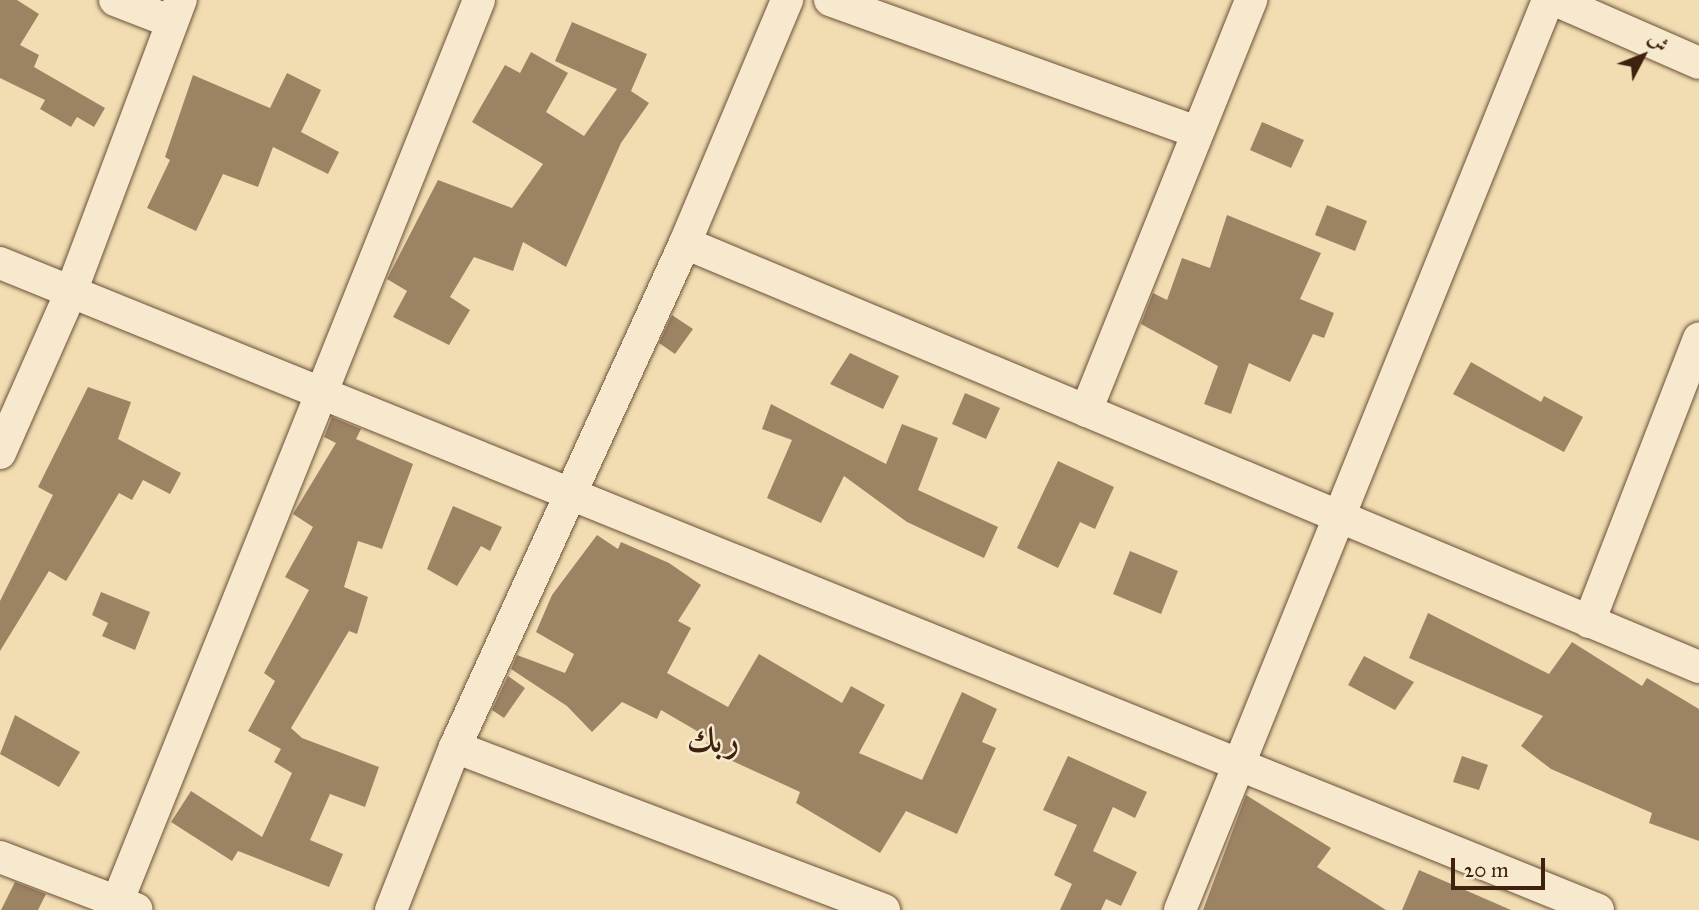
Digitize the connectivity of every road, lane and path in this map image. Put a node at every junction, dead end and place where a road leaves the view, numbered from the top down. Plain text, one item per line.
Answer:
1 (115, 0) edge
2 (480, 0) edge
3 (787, 0) edge
4 (830, 0) edge
5 (1251, 0) edge
6 (1548, 0) edge
7 (1555, 0) edge
8 (176, 11) edge
9 (1699, 63) edge
10 (1194, 131) junction
11 (685, 243) junction
12 (0, 263) edge
13 (71, 292) junction
14 (1697, 350) edge
15 (317, 392) junction
16 (1086, 411) junction
17 (0, 453) edge
18 (568, 493) junction
19 (1340, 517) junction
20 (1589, 621) junction
21 (1699, 667) edge
22 (456, 747) junction
23 (1240, 765) junction
24 (0, 856) edge
25 (123, 907) edge
26 (391, 910) edge
27 (882, 910) edge
28 (1180, 910) edge
29 (1598, 910) edge

1 - 8 street
2 - 15 street
3 - 11 street
4 - 10 street
5 - 10 street
6 - 19 street
7 - 9 street
8 - 13 street
10 - 16 street
11 - 16 street
11 - 18 street
12 - 13 street
13 - 15 street
13 - 17 street
14 - 20 street
15 - 18 street
15 - 25 street
16 - 19 street
18 - 22 street
18 - 23 street
19 - 20 street
19 - 23 street
20 - 21 street
22 - 26 street
22 - 27 street
23 - 28 street
23 - 29 street
24 - 25 street

